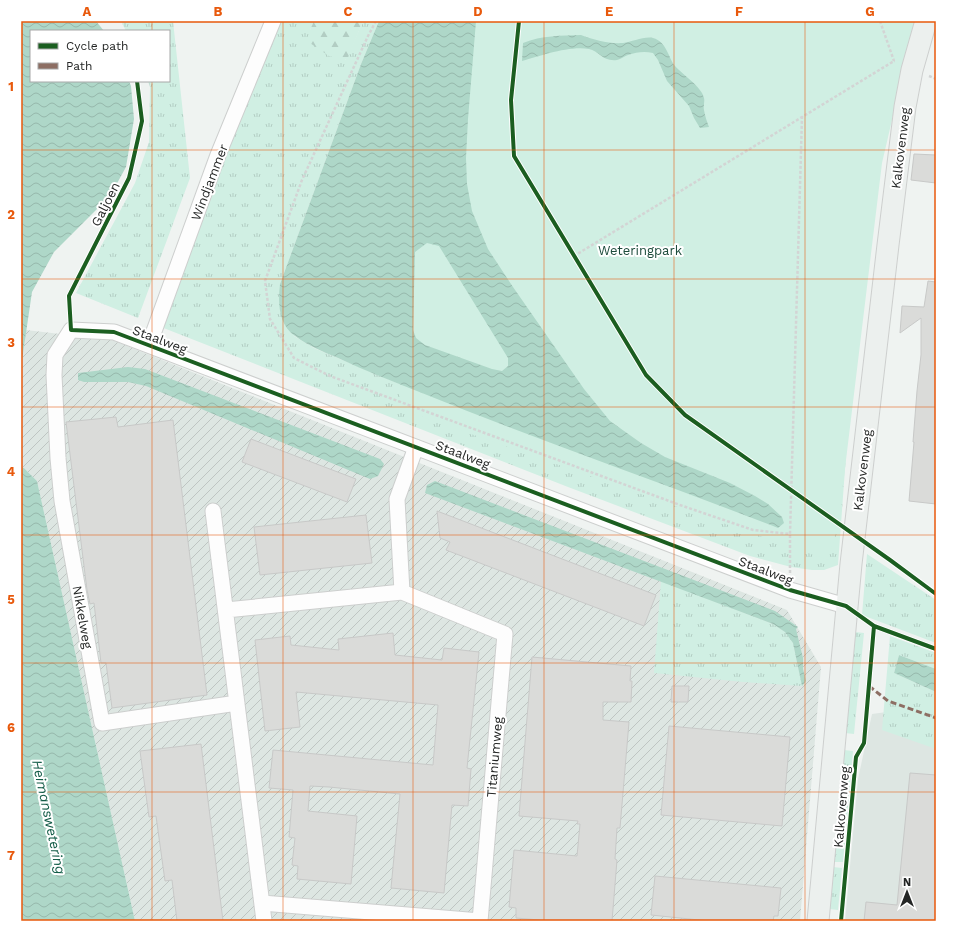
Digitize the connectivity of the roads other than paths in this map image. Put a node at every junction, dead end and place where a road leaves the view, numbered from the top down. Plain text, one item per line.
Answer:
1 (273, 21) edge
2 (926, 21) edge
3 (149, 345) junction
4 (54, 376) joint
5 (416, 447) junction
6 (213, 511) dead end
7 (402, 592) junction
8 (846, 606) junction
9 (226, 610) junction
10 (237, 703) junction
11 (262, 902) junction
12 (264, 921) edge
13 (818, 921) edge

1 - 3 street, Windjammer
2 - 8 street, Kalkovenweg
3 - 4 street, Staalweg
3 - 5 street, Staalweg
4 - 10 street, Nikkelweg
5 - 7 street
5 - 8 street, Staalweg
6 - 9 street
7 - 9 street
7 - 11 street, Titaniumweg
8 - 13 street, Kalkovenweg
9 - 10 street
10 - 11 street
11 - 12 street

